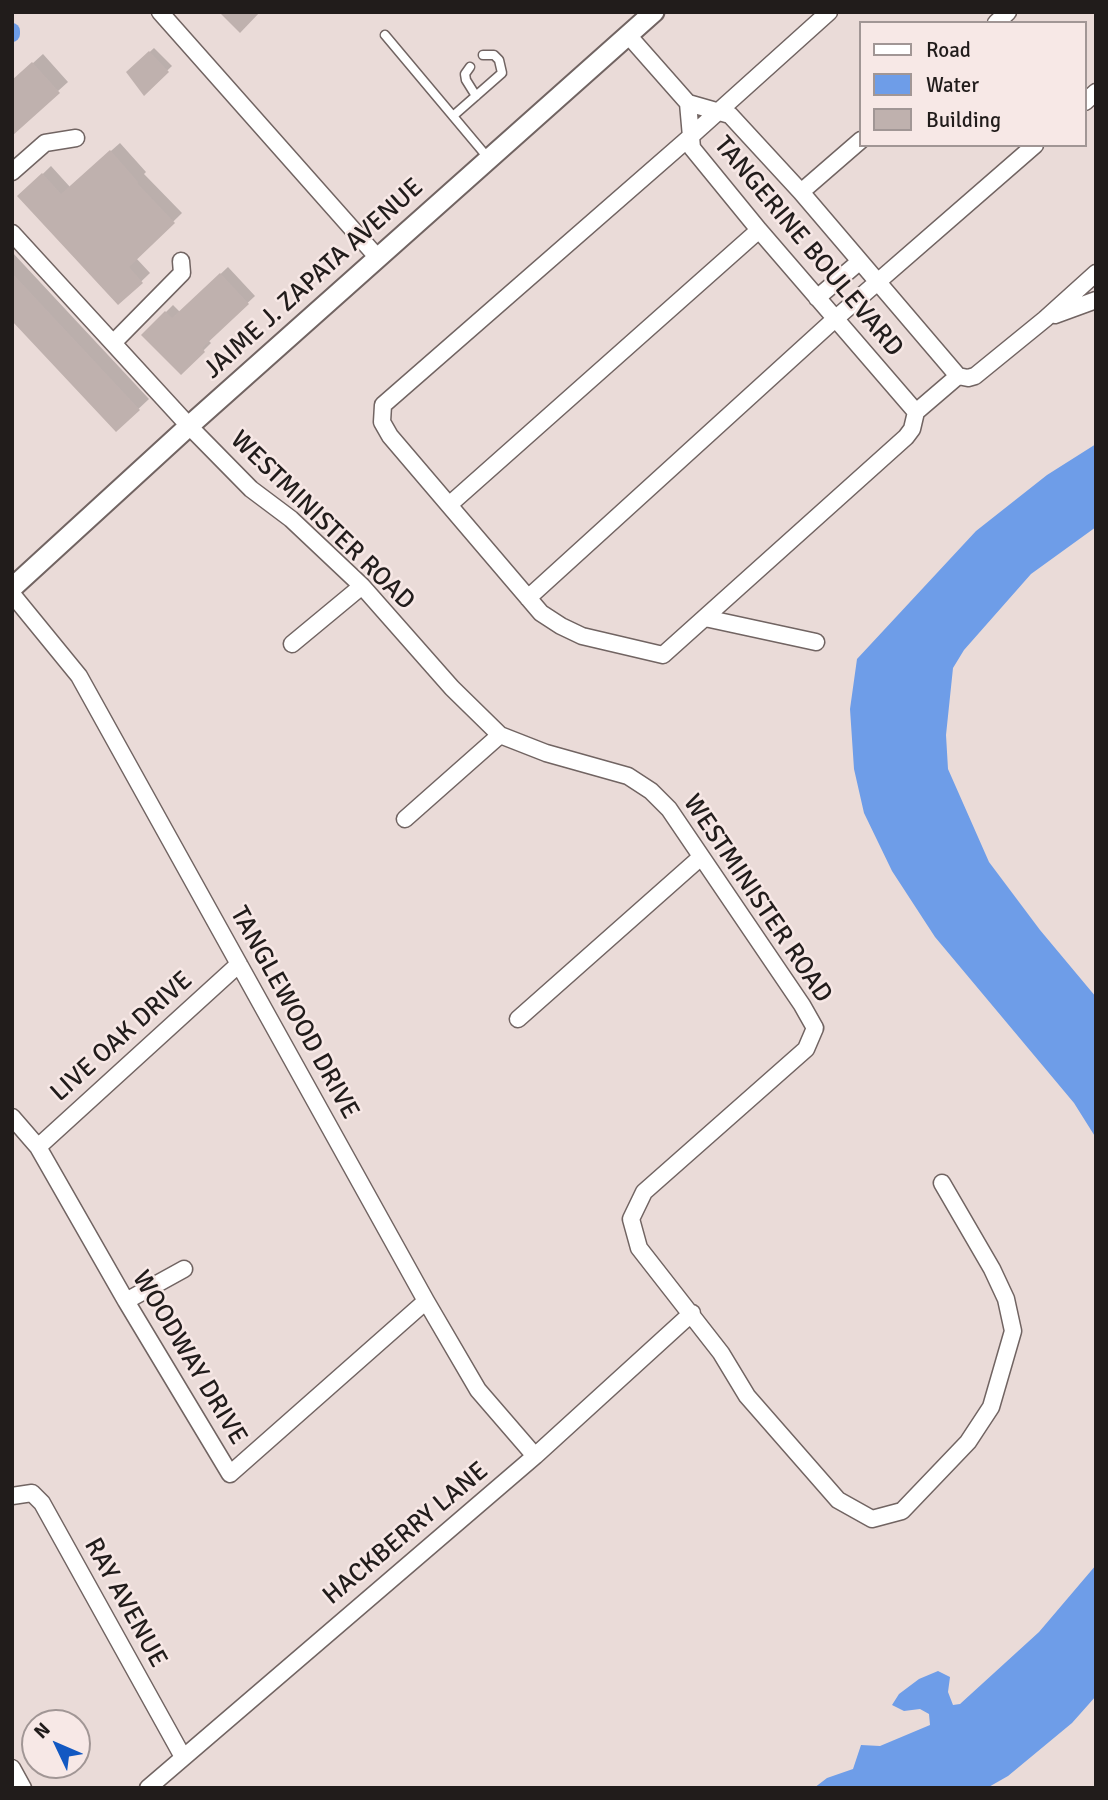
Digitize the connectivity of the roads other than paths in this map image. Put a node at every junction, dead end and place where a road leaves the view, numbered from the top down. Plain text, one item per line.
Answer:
1 (160, 12) edge
2 (829, 12) edge
3 (652, 13) edge
4 (385, 35) dead end
5 (628, 35) junction
6 (483, 55) dead end
7 (470, 67) dead end
8 (476, 96) junction
9 (688, 103) junction
10 (719, 111) junction
11 (453, 116) junction
12 (690, 137) junction
13 (76, 138) dead end
14 (860, 141) edge
15 (1033, 147) edge
16 (489, 159) junction
17 (12, 172) edge
18 (801, 192) junction
19 (759, 230) junction
20 (12, 233) edge
21 (378, 258) junction
22 (181, 261) dead end
23 (859, 261) junction
24 (1096, 273) edge
25 (878, 284) junction
26 (817, 298) junction
27 (1096, 300) edge
28 (1045, 318) junction
29 (835, 319) junction
30 (113, 343) junction
31 (958, 376) junction
32 (916, 412) junction
33 (189, 426) junction
34 (449, 505) junction
35 (362, 586) junction
36 (12, 588) edge
37 (12, 593) edge
38 (528, 598) junction
39 (705, 618) junction
40 (816, 642) dead end
41 (292, 644) dead end
42 (500, 735) junction
43 (405, 820) dead end
44 (701, 857) junction
45 (239, 964) junction
46 (518, 1019) dead end
47 (12, 1117) edge
48 (38, 1147) junction
49 (942, 1183) dead end
50 (184, 1269) dead end
51 (126, 1301) junction
52 (426, 1301) junction
53 (692, 1313) junction
54 (535, 1456) junction
55 (12, 1496) edge
56 (183, 1757) junction
57 (12, 1768) edge
58 (23, 1788) edge
59 (148, 1788) edge

1 - 21 street
2 - 10 street
3 - 5 street, JAIME J. ZAPATA AVENUE
4 - 11 lane
5 - 9 street
5 - 16 street, JAIME J. ZAPATA AVENUE
6 - 8 lane
7 - 8 lane
8 - 11 lane
9 - 10 street, TANGERINE BOULEVARD
9 - 12 street, TANGERINE BOULEVARD
10 - 12 street
10 - 18 street, TANGERINE BOULEVARD
11 - 16 lane
12 - 19 street, TANGERINE BOULEVARD
12 - 34 street
13 - 17 street
14 - 18 street
15 - 25 street
16 - 21 street, JAIME J. ZAPATA AVENUE
18 - 23 street, TANGERINE BOULEVARD
19 - 26 street, TANGERINE BOULEVARD
19 - 34 street
20 - 30 street, WESTMINISTER ROAD
21 - 33 street, JAIME J. ZAPATA AVENUE
22 - 30 street
23 - 25 street, TANGERINE BOULEVARD
23 - 26 street
24 - 28 street
25 - 29 street
25 - 31 street, TANGERINE BOULEVARD
26 - 29 street, TANGERINE BOULEVARD
27 - 28 street
28 - 31 street
29 - 32 street, TANGERINE BOULEVARD
29 - 38 street
30 - 33 street, WESTMINISTER ROAD
31 - 32 street
32 - 39 street
33 - 35 street, WESTMINISTER ROAD
33 - 36 street, JAIME J. ZAPATA AVENUE
34 - 38 street
35 - 41 street
35 - 42 street, WESTMINISTER ROAD
37 - 45 street, TANGLEWOOD DRIVE
38 - 39 street
39 - 40 street
42 - 43 street
42 - 44 street, WESTMINISTER ROAD
44 - 46 street
44 - 53 street, WESTMINISTER ROAD
45 - 48 street, LIVE OAK DRIVE
45 - 52 street, TANGLEWOOD DRIVE
47 - 48 street, WOODWAY DRIVE
48 - 51 street, WOODWAY DRIVE
49 - 53 street, WESTMINISTER ROAD
50 - 51 street
51 - 52 street, WOODWAY DRIVE
52 - 54 street, TANGLEWOOD DRIVE
53 - 54 street, HACKBERRY LANE
54 - 56 street, HACKBERRY LANE
55 - 56 street, RAY AVENUE
56 - 59 street, HACKBERRY LANE
57 - 58 street

